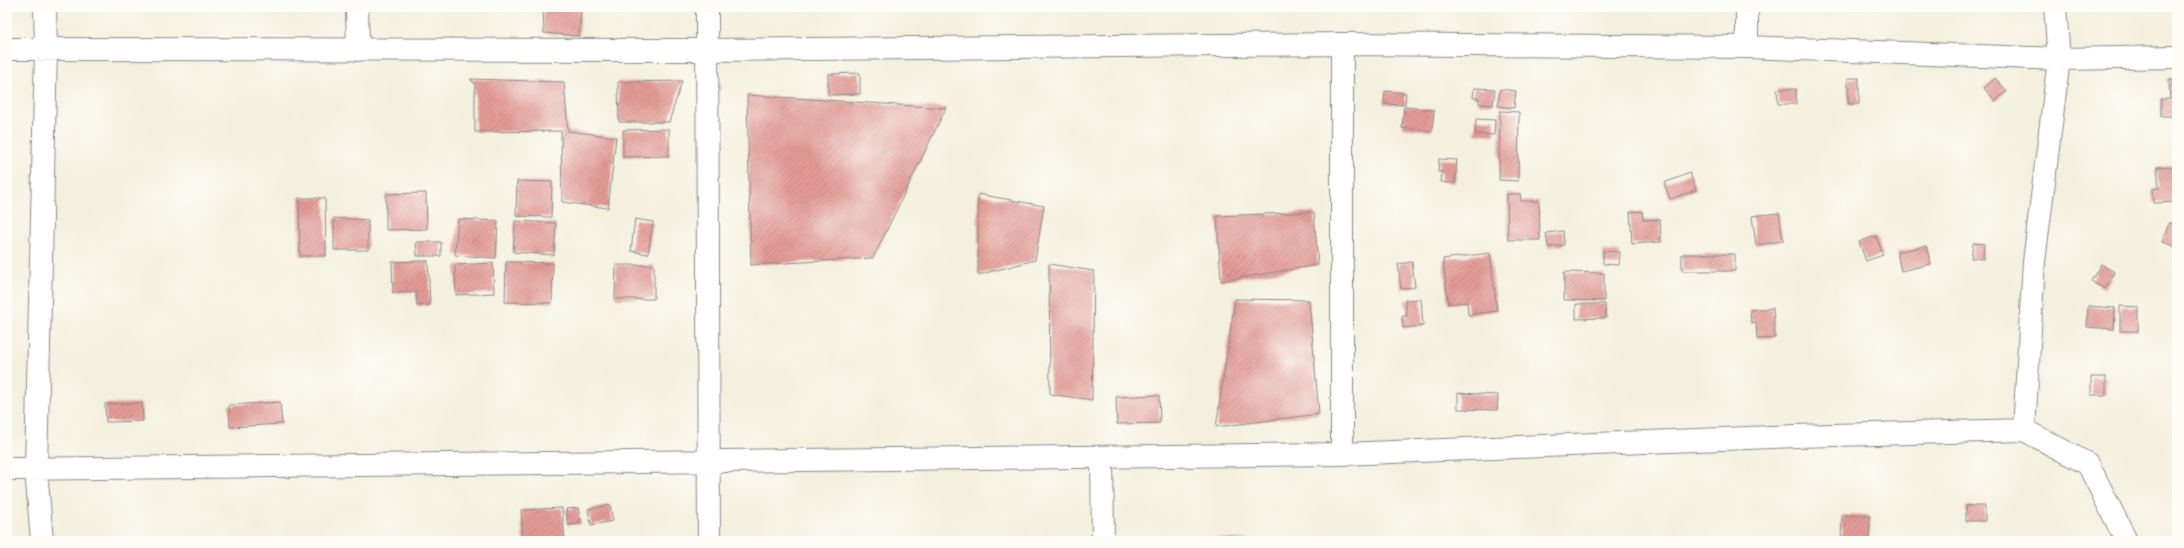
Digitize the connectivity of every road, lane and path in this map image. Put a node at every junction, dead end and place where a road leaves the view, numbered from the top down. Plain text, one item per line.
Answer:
1 (45, 7) edge
2 (357, 7) edge
3 (707, 7) edge
4 (1747, 7) edge
5 (2055, 7) edge
6 (1342, 44) junction
7 (1747, 47) junction
8 (46, 48) junction
9 (7, 49) edge
10 (358, 50) junction
11 (706, 50) junction
12 (2177, 57) edge
13 (2059, 59) junction
14 (2024, 430) junction
15 (1342, 454) junction
16 (1102, 457) junction
17 (710, 463) junction
18 (7, 469) edge
19 (36, 469) junction
20 (42, 541) edge
21 (709, 541) edge
22 (1103, 541) edge
23 (2124, 541) edge

1 - 8 street
2 - 10 street
3 - 11 street
4 - 7 street
5 - 13 street
6 - 7 street
6 - 11 street
6 - 15 street
7 - 13 street
8 - 9 street
8 - 10 street
8 - 19 street
10 - 11 street
11 - 17 street
12 - 13 street
13 - 14 street
14 - 15 street
14 - 23 street
15 - 16 street
16 - 17 street
16 - 22 street
17 - 19 street
17 - 21 street
18 - 19 street
19 - 20 street

